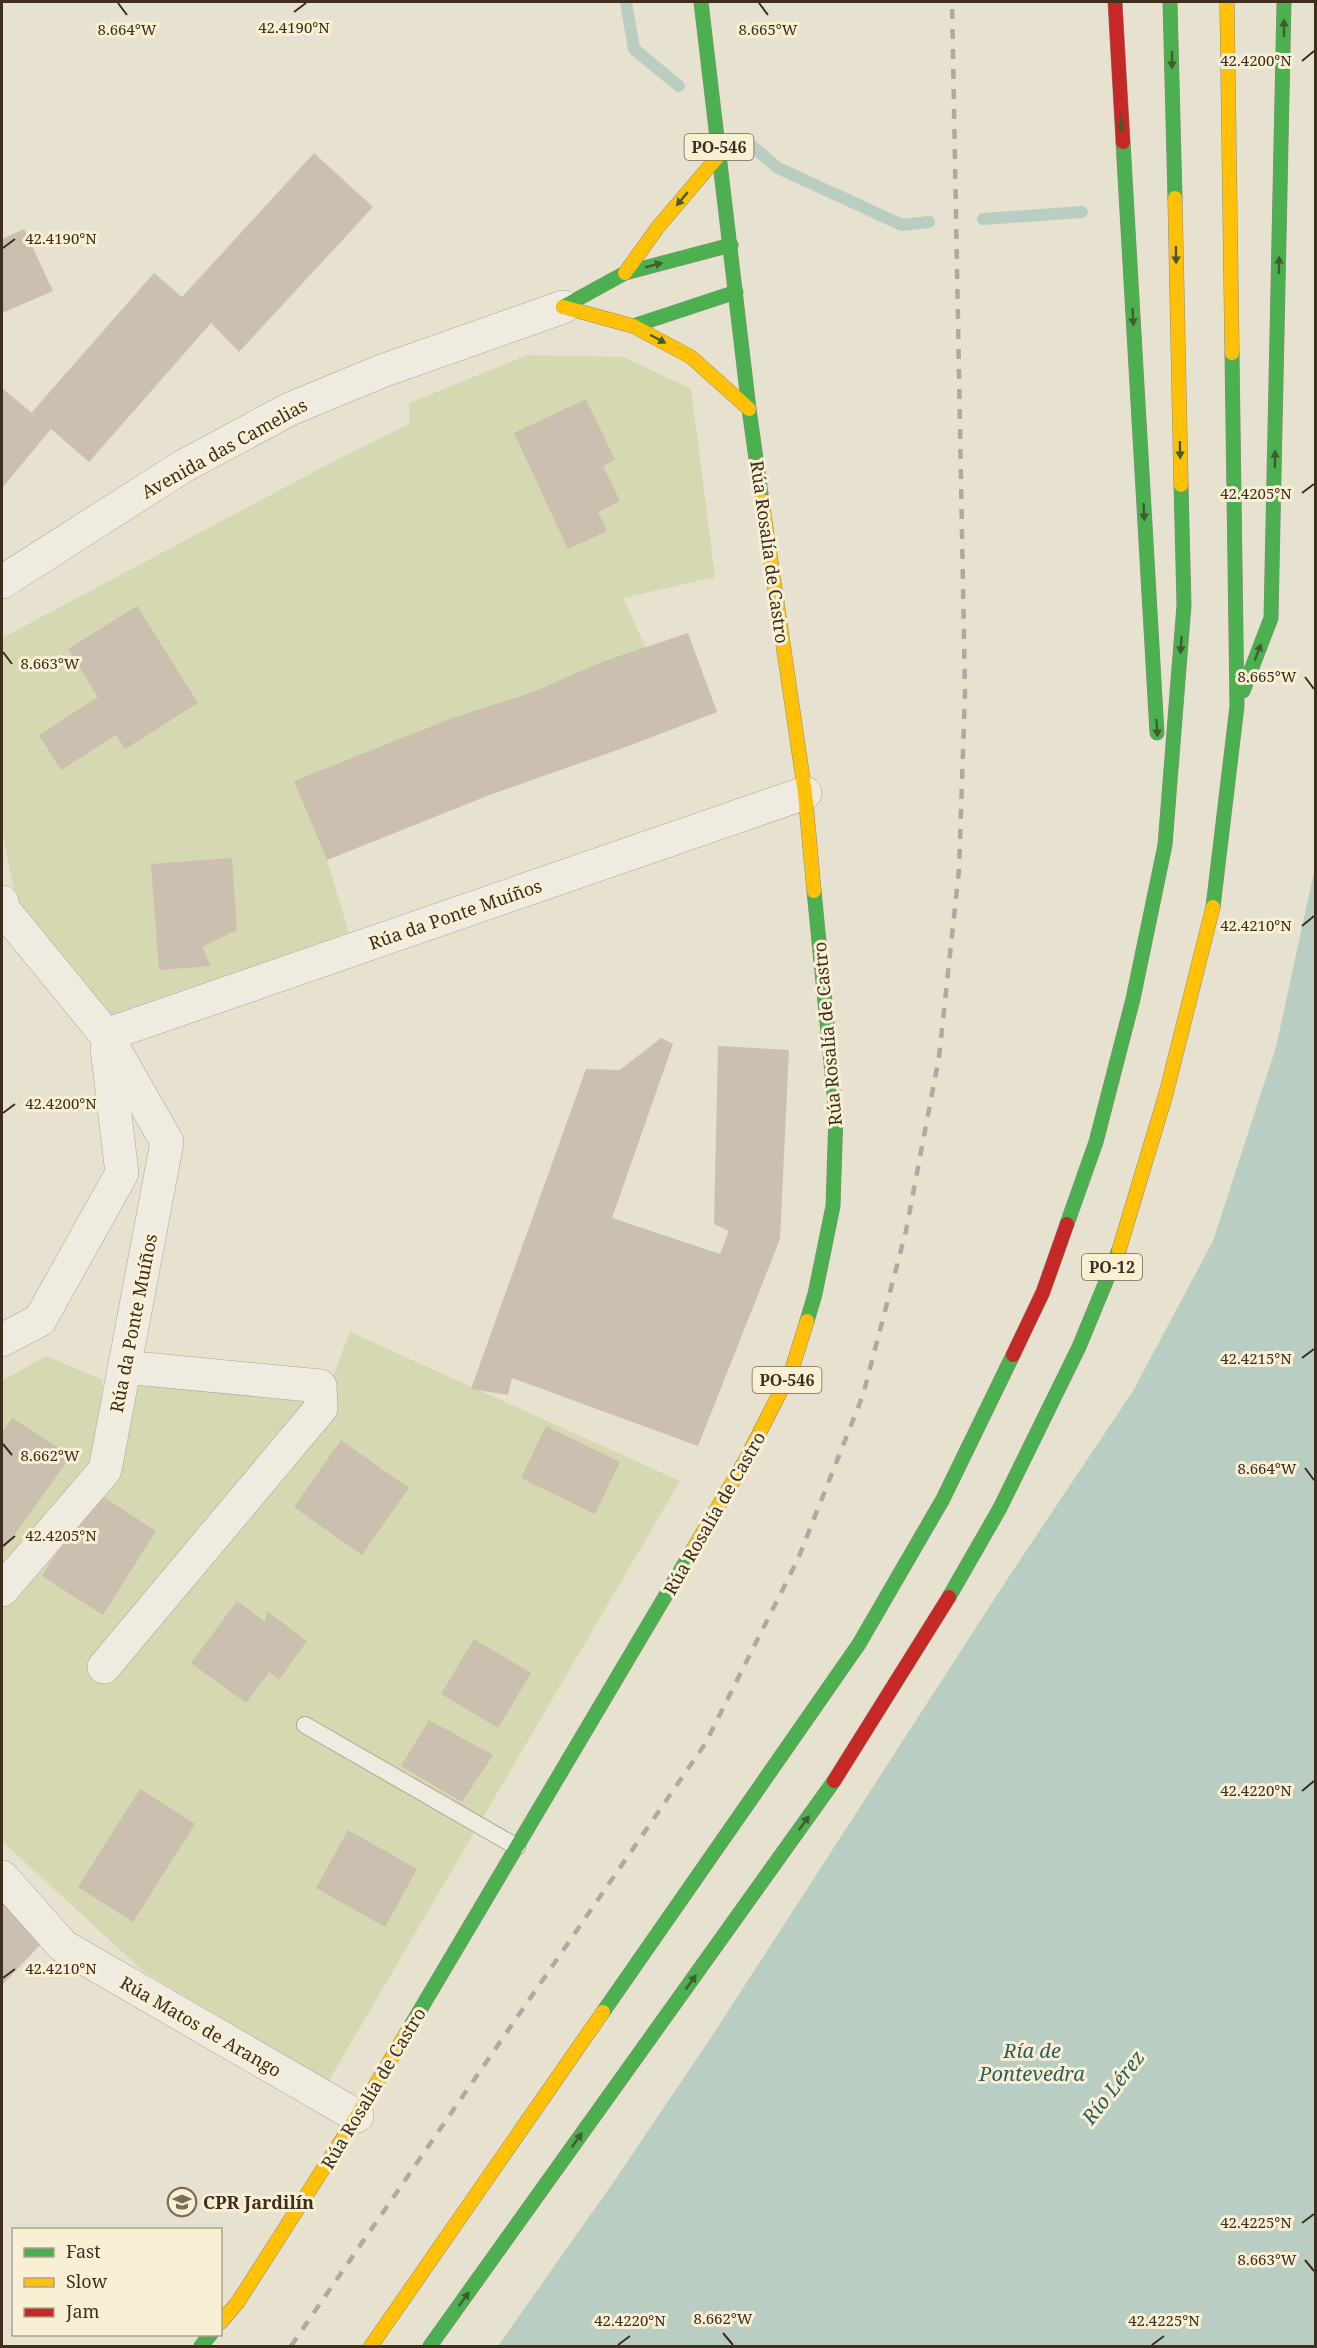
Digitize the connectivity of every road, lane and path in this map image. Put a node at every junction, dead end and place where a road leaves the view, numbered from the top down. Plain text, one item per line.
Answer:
1 (701, 2) edge
2 (1114, 2) edge
3 (1170, 2) edge
4 (1227, 2) edge
5 (1284, 2) edge
6 (720, 154) junction
7 (731, 245) junction
8 (625, 273) junction
9 (736, 292) junction
10 (563, 307) junction
11 (633, 326) junction
12 (749, 409) junction
13 (2, 582) edge
14 (1237, 706) junction
15 (805, 793) junction
16 (1165, 845) junction
17 (2, 902) edge
18 (106, 1035) junction
19 (2, 1340) edge
20 (124, 1367) junction
21 (2, 1590) edge
22 (104, 1667) dead end
23 (305, 1725) dead end
24 (517, 1847) junction
25 (2, 1878) edge
26 (357, 2116) junction
27 (222, 2321) edge
28 (371, 2346) edge
29 (430, 2346) edge

1 - 6 main road, PO-546
2 -> 16 main road
3 -> 16 main road, PO-12
4 - 14 main road, PO-12
14 -> 5 main road
6 - 7 main road, PO-546
6 -> 8 main road
8 -> 7 main road
7 - 9 main road, PO-546
8 - 10 main road
9 - 11 main road
9 - 12 main road, Rúa Rosalía de Castro / PO-546
10 - 11 main road
10 - 13 street, Avenida das Camelias
11 -> 12 main road
12 - 15 main road, Rúa Rosalía de Castro / PO-546
29 -> 14 main road, PO-12
15 - 18 street, Rúa da Ponte Muíños
15 - 24 main road, Rúa Rosalía de Castro / PO-546
16 - 28 main road, PO-12
17 - 18 street, Rúa da Ponte Muíños
18 - 19 street
18 - 20 street, Rúa da Ponte Muíños
20 - 21 street, Rúa da Ponte Muíños
20 - 22 street
23 - 24 lane
24 - 26 main road, Rúa Rosalía de Castro / PO-546
25 - 26 street, Rúa Matos de Arango
26 - 27 main road, Rúa Rosalía de Castro / PO-546

